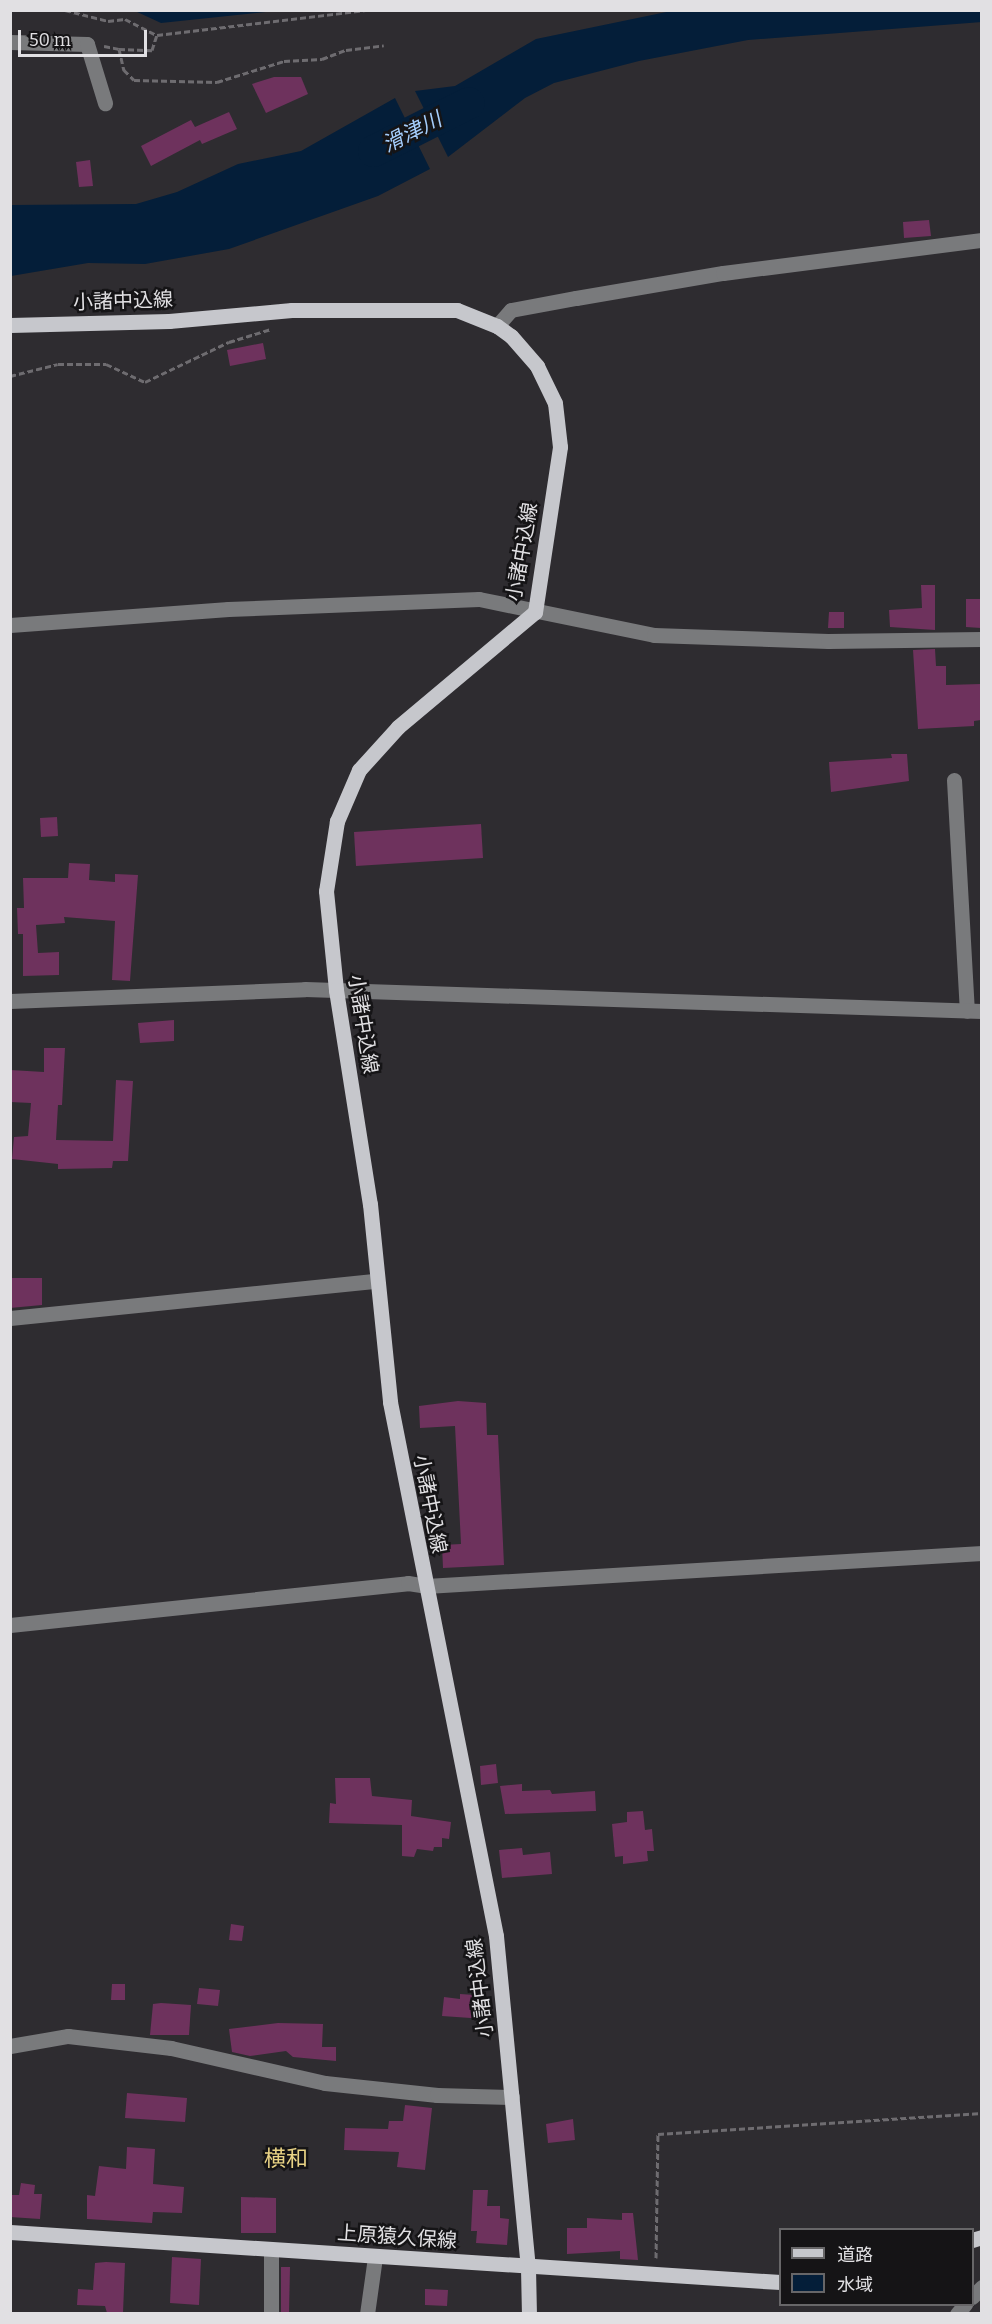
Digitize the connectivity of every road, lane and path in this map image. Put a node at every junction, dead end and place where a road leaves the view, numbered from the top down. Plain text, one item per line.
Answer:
1 (65, 10) edge
2 (366, 10) edge
3 (157, 35) junction
4 (10, 42) edge
5 (87, 44) junction
6 (384, 45) dead end
7 (119, 49) junction
8 (105, 103) dead end
9 (981, 240) edge
10 (10, 325) edge
11 (280, 326) dead end
12 (497, 326) junction
13 (10, 376) edge
14 (535, 612) junction
15 (10, 625) edge
16 (981, 639) edge
17 (954, 780) dead end
18 (336, 990) junction
19 (10, 1001) edge
20 (974, 1011) edge
21 (376, 1281) junction
22 (10, 1318) edge
23 (981, 1553) edge
24 (426, 1586) junction
25 (10, 1625) edge
26 (10, 2046) edge
27 (512, 2097) junction
28 (981, 2113) edge
29 (10, 2232) edge
30 (271, 2250) junction
31 (375, 2257) junction
32 (528, 2268) junction
33 (656, 2275) junction
34 (779, 2282) edge
35 (271, 2313) edge
36 (367, 2313) edge
37 (529, 2313) edge

1 - 3 path
2 - 3 path
3 - 7 path
4 - 5 street
5 - 7 path
5 - 8 street
6 - 7 path
9 - 12 street
10 - 12 main road, 小諸中込線
11 - 13 path
12 - 14 main road, 小諸中込線
14 - 15 street
14 - 16 street
14 - 18 main road, 小諸中込線
17 - 20 street
18 - 19 street
18 - 20 street
18 - 21 main road, 小諸中込線
21 - 22 street
21 - 24 main road, 小諸中込線
23 - 24 street
24 - 25 street
24 - 27 main road, 小諸中込線
26 - 27 street
27 - 32 main road, 小諸中込線
28 - 33 path
29 - 30 main road, 上原猿久保線
30 - 31 main road, 上原猿久保線
30 - 35 street
31 - 32 main road, 上原猿久保線
31 - 36 street
32 - 33 main road, 上原猿久保線
32 - 37 main road, 小諸中込線
33 - 34 main road, 上原猿久保線

